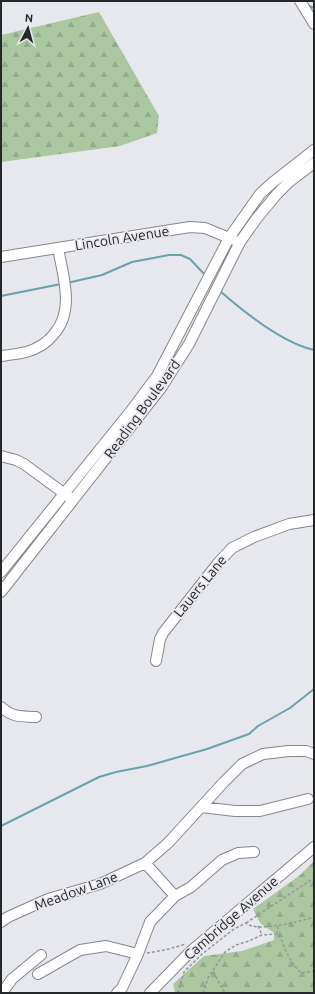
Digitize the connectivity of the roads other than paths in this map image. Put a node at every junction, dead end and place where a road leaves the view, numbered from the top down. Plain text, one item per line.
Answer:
1 (300, 1) edge
2 (314, 24) edge
3 (314, 150) edge
4 (314, 163) edge
5 (229, 238) junction
6 (240, 242) junction
7 (58, 248) junction
8 (1, 257) edge
9 (1, 356) edge
10 (1, 456) edge
11 (64, 493) junction
12 (74, 500) junction
13 (314, 520) edge
14 (1, 572) edge
15 (1, 592) edge
16 (156, 661) dead end
17 (1, 707) edge
18 (36, 717) dead end
19 (314, 754) edge
20 (308, 798) dead end
21 (201, 807) junction
22 (314, 847) edge
23 (254, 852) dead end
24 (145, 863) junction
25 (175, 896) junction
26 (1, 922) edge
27 (41, 954) dead end
28 (138, 954) junction
29 (38, 974) dead end
30 (2, 993) edge
31 (117, 993) edge
32 (150, 993) edge

1 - 2 street
3 - 5 street, Reading Boulevard
4 - 6 street, Reading Boulevard
5 - 6 street, Lincoln Avenue
5 - 7 street, Lincoln Avenue
5 - 11 street, Reading Boulevard
6 - 12 street, Reading Boulevard
7 - 8 street, Lincoln Avenue
7 - 9 street
10 - 11 street
11 - 12 street
11 - 14 street, Reading Boulevard
12 - 15 street, Reading Boulevard
13 - 16 street, Lauers Lane
17 - 18 street
19 - 21 street, Meadow Lane
20 - 21 street
21 - 24 street, Meadow Lane
22 - 32 street, Cambridge Avenue
23 - 25 street
24 - 25 street
24 - 26 street, Meadow Lane
25 - 28 street
27 - 30 street
28 - 29 street
28 - 31 street

